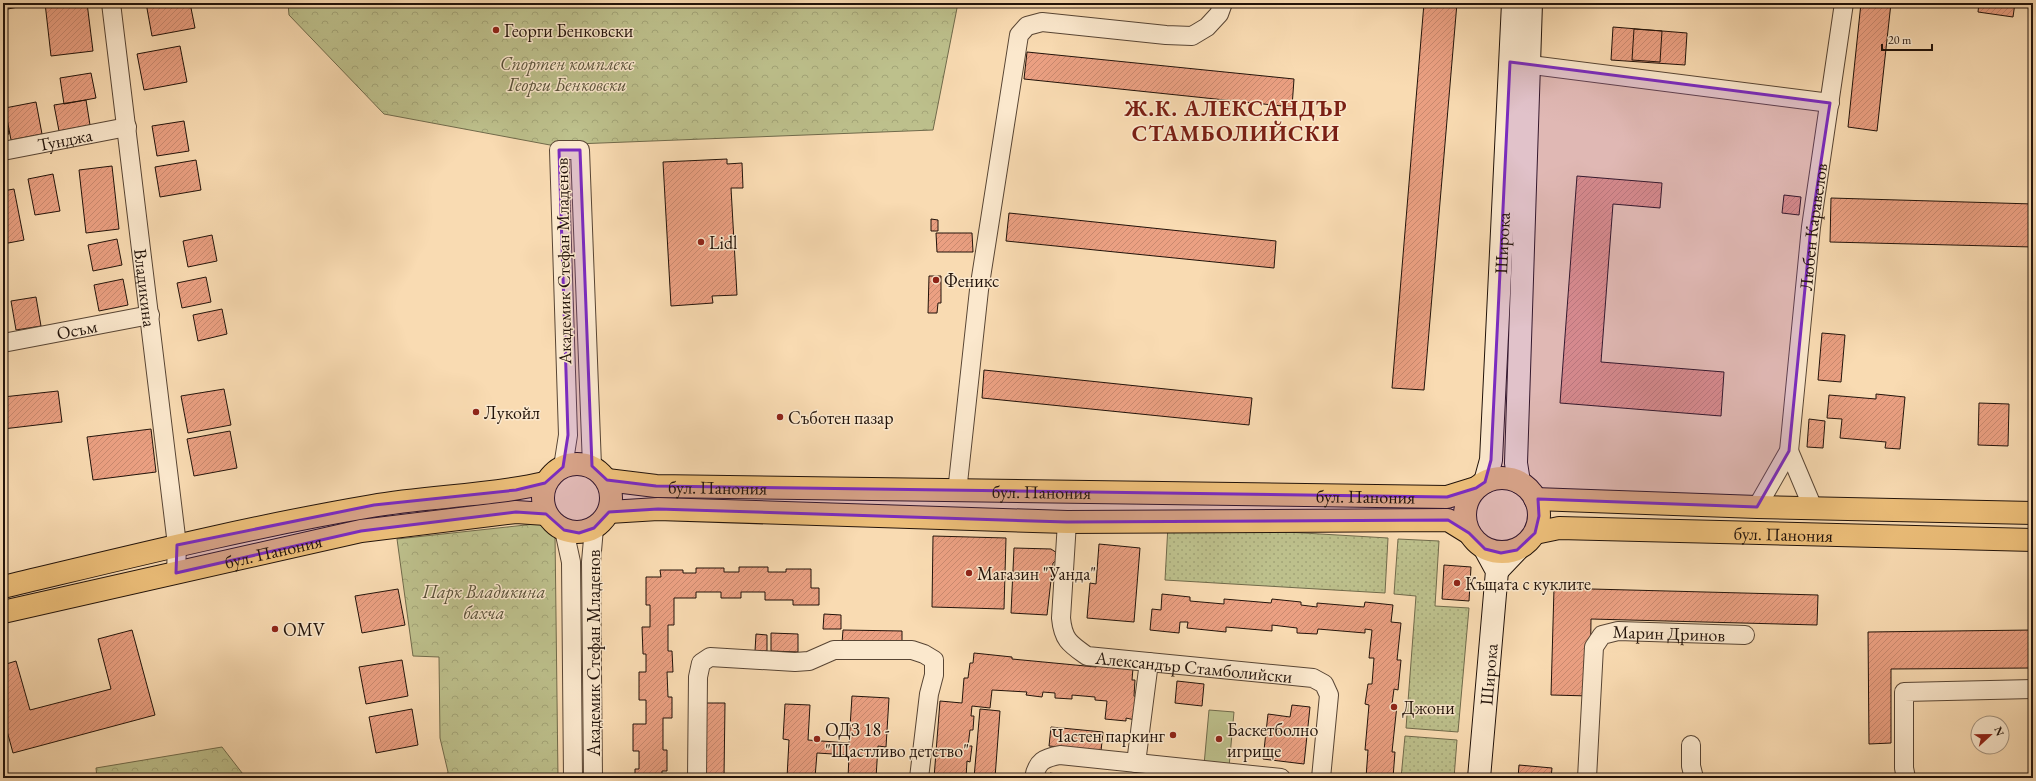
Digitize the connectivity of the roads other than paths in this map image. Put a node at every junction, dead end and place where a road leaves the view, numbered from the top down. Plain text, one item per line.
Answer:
1 (111, 3) edge
2 (1223, 3) edge
3 (1513, 3) edge
4 (1531, 3) edge
5 (1844, 3) edge
6 (1519, 64) junction
7 (1830, 103) junction
8 (127, 127) junction
9 (3, 151) edge
10 (150, 315) junction
11 (3, 343) edge
12 (1789, 451) junction
13 (563, 467) junction
14 (600, 473) junction
15 (1519, 482) junction
16 (545, 483) junction
17 (1481, 486) junction
18 (957, 492) junction
19 (1536, 499) junction
20 (1757, 507) junction
21 (1813, 508) junction
22 (609, 512) junction
23 (2033, 513) edge
24 (546, 514) junction
25 (1067, 522) junction
26 (594, 528) junction
27 (564, 530) junction
28 (1469, 533) junction
29 (1535, 533) junction
30 (2033, 540) edge
31 (177, 545) junction
32 (1485, 549) junction
33 (1517, 550) junction
34 (1497, 571) junction
35 (176, 573) junction
36 (3, 587) edge
37 (3, 612) edge
38 (1744, 635) dead end
39 (1149, 662) junction
40 (2033, 689) edge
41 (1691, 745) dead end
42 (1136, 763) junction
43 (1905, 773) edge
44 (573, 778) edge
45 (593, 778) edge
46 (697, 778) edge
47 (919, 778) edge
48 (1034, 778) edge
49 (1281, 778) edge
50 (1321, 778) edge
51 (1479, 778) edge
52 (1587, 778) edge
53 (1694, 778) edge

1 - 8 street, Владикина
2 - 18 street
3 - 6 main road, Широка
4 - 6 main road, Широка
5 - 7 street, Любен Каравелов
6 - 7 street
6 - 15 main road, Широка
6 - 17 main road, Широка
7 - 12 street, Любен Каравелов
8 - 9 street, Тунджа
8 - 10 street, Владикина
10 - 11 street, Осъм
10 - 31 street, Владикина
12 - 20 street, Любен Каравелов
12 - 21 street, Любен Каравелов
13 - 14 main road, бул. Панония
13 - 14 street, Академик Стефан Младенов
13 - 16 main road
14 - 18 main road, бул. Панония
14 - 22 main road
15 - 17 main road, бул. Панония
15 - 19 main road
16 - 24 main road
16 - 31 main road, бул. Панония
17 - 18 main road, бул. Панония
17 - 28 main road
19 - 20 main road, бул. Панония
19 - 29 main road
20 - 21 main road, бул. Панония
21 - 23 main road, бул. Панония
22 - 25 main road, бул. Панония
22 - 26 main road
24 - 27 main road
24 - 35 main road, бул. Панония
25 - 28 main road, бул. Панония
25 - 39 street, Александър Стамболийски
26 - 27 main road
26 - 45 street, Академик Стефан Младенов
27 - 44 street, Академик Стефан Младенов
28 - 32 main road, бул. Панония
29 - 30 main road, бул. Панония
29 - 33 main road
31 - 35 street, Владикина
31 - 36 main road, бул. Панония
32 - 33 main road
32 - 34 main road
33 - 34 main road
34 - 51 main road, Широка
35 - 37 main road, бул. Панония
38 - 52 street, Марин Дринов
39 - 42 street
39 - 50 street, Александър Стамболийски
40 - 43 street
41 - 53 street
42 - 48 street
42 - 49 street
46 - 47 street

